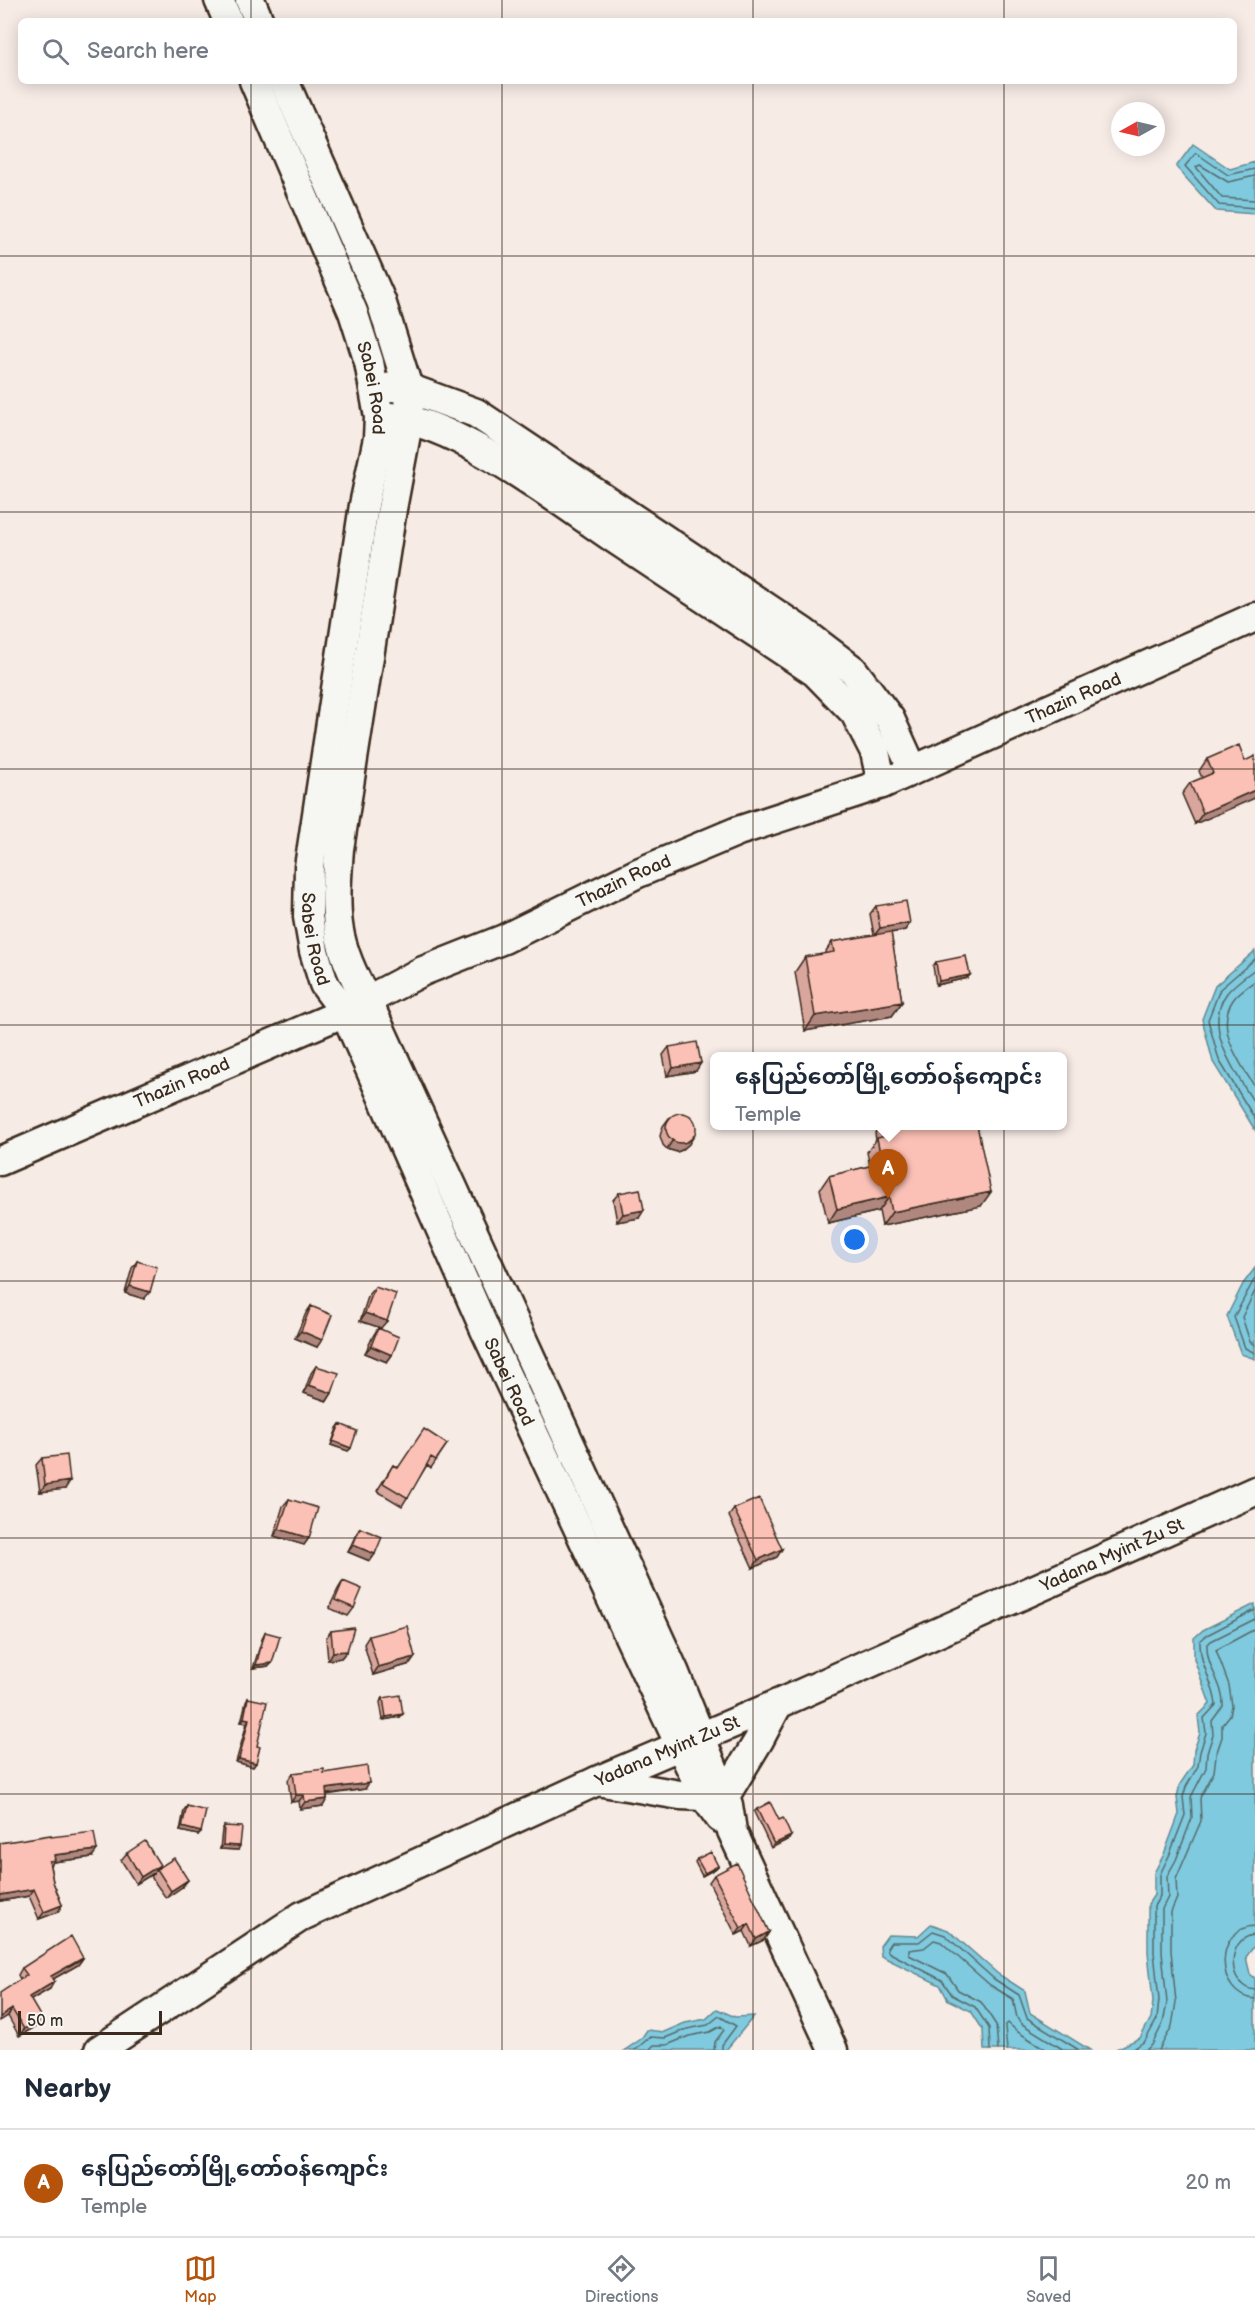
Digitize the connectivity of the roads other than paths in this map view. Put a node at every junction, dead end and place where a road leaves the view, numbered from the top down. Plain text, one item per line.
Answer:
1 (219, 0) edge
2 (250, 0) edge
3 (227, 18) edge
4 (258, 18) edge
5 (255, 84) edge
6 (285, 84) edge
7 (375, 387) junction
8 (408, 388) junction
9 (379, 417) junction
10 (409, 418) junction
11 (1255, 617) edge
12 (913, 770) junction
13 (882, 784) junction
14 (356, 1006) junction
15 (0, 1161) edge
16 (1255, 1491) edge
17 (778, 1704) junction
18 (691, 1741) junction
19 (597, 1781) junction
20 (714, 1796) junction
21 (99, 2050) edge
22 (833, 2050) edge

1 - 3 street
2 - 4 street
5 - 7 street, Sabei Road
6 - 8 street, Sabei Road
7 - 8 street
7 - 9 street, Sabei Road
8 - 10 street, Sabei Road
8 - 12 street
9 - 10 street
9 - 14 street, Sabei Road
10 - 13 street
10 - 14 street, Sabei Road
11 - 12 street, Thazin Road
12 - 13 street, Thazin Road
13 - 14 street, Thazin Road
14 - 15 street, Thazin Road
14 - 18 street, Sabei Road
16 - 17 street, Yadana Myint Zu St
17 - 18 street, Yadana Myint Zu St
17 - 20 street
18 - 19 street, Yadana Myint Zu St
18 - 20 street, Sabei Road
19 - 20 street
19 - 21 street, Yadana Myint Zu St
20 - 22 street, Sabei Road

